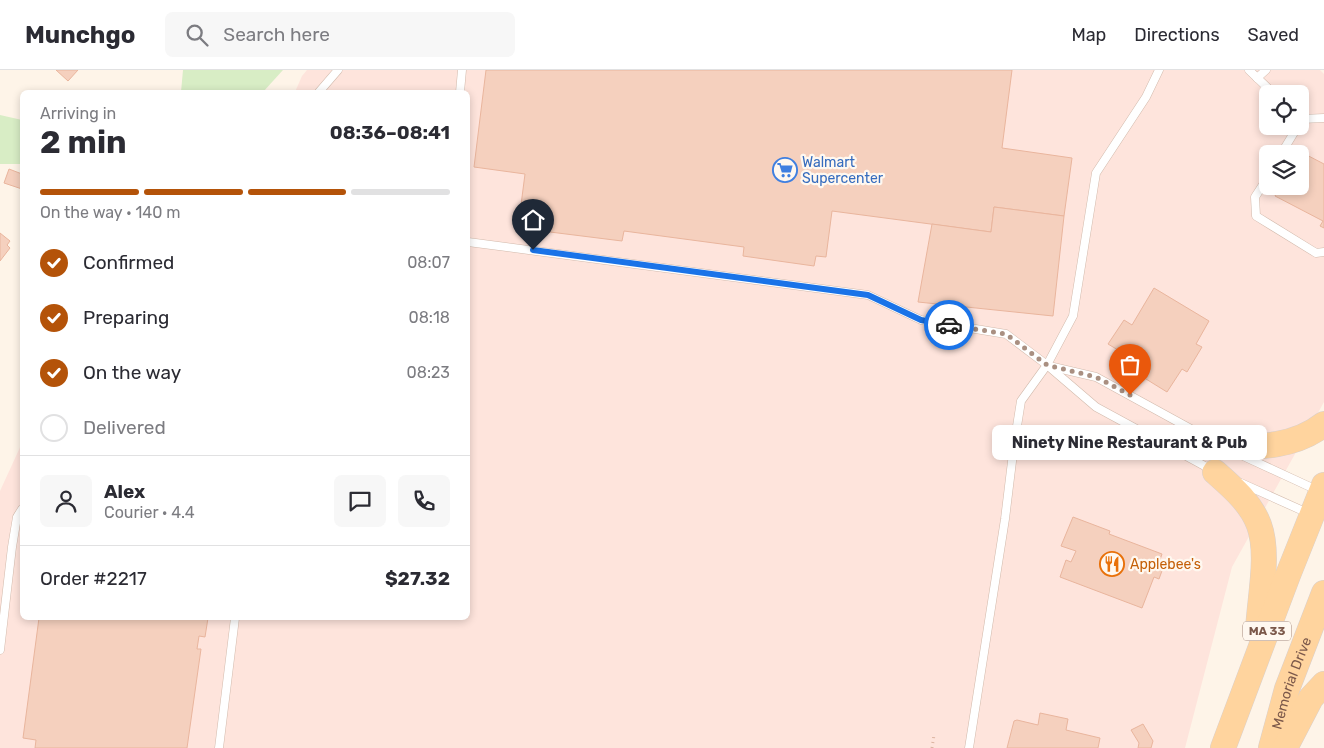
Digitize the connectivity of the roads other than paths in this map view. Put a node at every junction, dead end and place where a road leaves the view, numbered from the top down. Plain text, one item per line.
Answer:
1 (338, 70) edge
2 (462, 70) edge
3 (1159, 70) edge
4 (1249, 70) edge
5 (1266, 70) edge
6 (1257, 78) junction
7 (1264, 85) edge
8 (320, 90) edge
9 (460, 90) edge
10 (1324, 118) edge
11 (1309, 120) edge
12 (1259, 191) edge
13 (470, 242) edge
14 (1324, 252) edge
15 (1047, 365) junction
16 (1324, 424) edge
17 (1225, 448) junction
18 (1215, 472) junction
19 (1323, 490) edge
20 (20, 512) edge
21 (1318, 518) edge
22 (1324, 593) edge
23 (234, 620) edge
24 (0, 650) edge
25 (1258, 656) junction
26 (1324, 684) edge
27 (218, 748) edge
28 (969, 748) edge
29 (1223, 748) edge
30 (1270, 748) edge
31 (1285, 748) edge

1 - 8 lane
2 - 9 lane
3 - 15 lane
4 - 6 lane
5 - 6 lane
6 - 7 lane
10 - 11 lane
12 - 14 lane
13 - 15 lane
15 - 17 lane
15 - 18 lane
15 - 28 lane
16 - 17 main road
17 - 19 lane
18 - 21 lane
18 - 25 main road
19 - 21 main road, MA 33
20 - 24 lane
21 - 25 main road, MA 33
22 - 30 main road, Memorial Drive / MA 33
23 - 27 lane
25 - 29 main road, MA 33
26 - 31 main road

